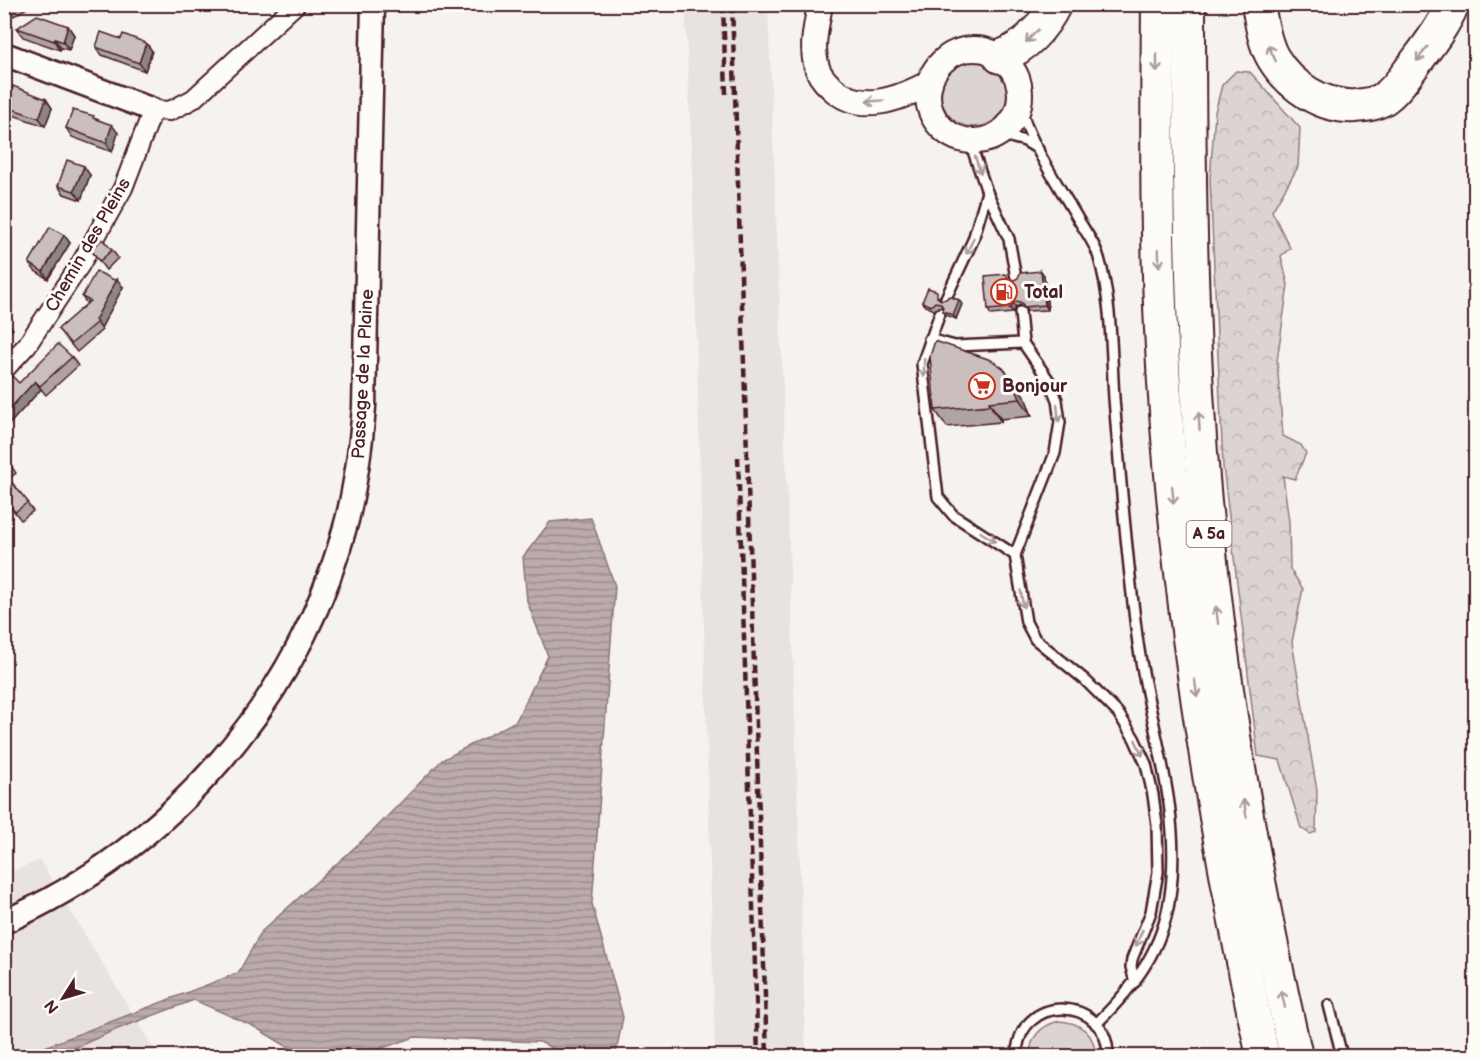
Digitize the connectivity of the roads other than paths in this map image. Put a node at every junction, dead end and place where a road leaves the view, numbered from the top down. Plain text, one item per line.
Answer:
1 (296, 4) edge
2 (373, 4) edge
3 (820, 4) edge
4 (1055, 4) edge
5 (1158, 4) edge
6 (1189, 4) edge
7 (1258, 4) edge
8 (1454, 4) edge
9 (4, 54) edge
10 (1000, 57) junction
11 (930, 83) junction
12 (1019, 102) junction
13 (153, 110) junction
14 (998, 134) junction
15 (965, 140) junction
16 (1038, 149) junction
17 (987, 192) junction
18 (1016, 278) edge
19 (946, 298) edge
20 (1020, 312) dead end
21 (940, 313) edge
22 (929, 339) junction
23 (1023, 343) junction
24 (4, 370) edge
25 (1015, 555) junction
26 (4, 922) edge
27 (1135, 982) junction
28 (1329, 1005) dead end
29 (1096, 1024) junction
30 (1017, 1056) edge
31 (1108, 1056) edge
32 (1263, 1056) edge
33 (1296, 1056) edge
34 (1342, 1056) edge

1 - 13 street
2 - 26 street, Passage de la Plaine
11 -> 3 main road
4 -> 10 highway
5 -> 32 highway, A 5a
33 -> 6 highway, A 5a
8 -> 7 highway
9 - 13 street
10 - 11 main road
10 - 12 main road
11 - 15 main road
12 - 14 main road
12 - 16 lane
13 - 24 street, Chemin des Pleins
14 - 15 main road
14 - 16 lane
15 -> 17 lane
16 - 27 lane
17 - 18 lane
17 -> 19 lane
20 - 23 lane
21 - 22 lane
22 - 23 lane
22 -> 25 lane
23 -> 25 lane
25 -> 27 lane
27 - 29 lane
28 - 34 lane
29 - 30 lane
29 - 31 lane

